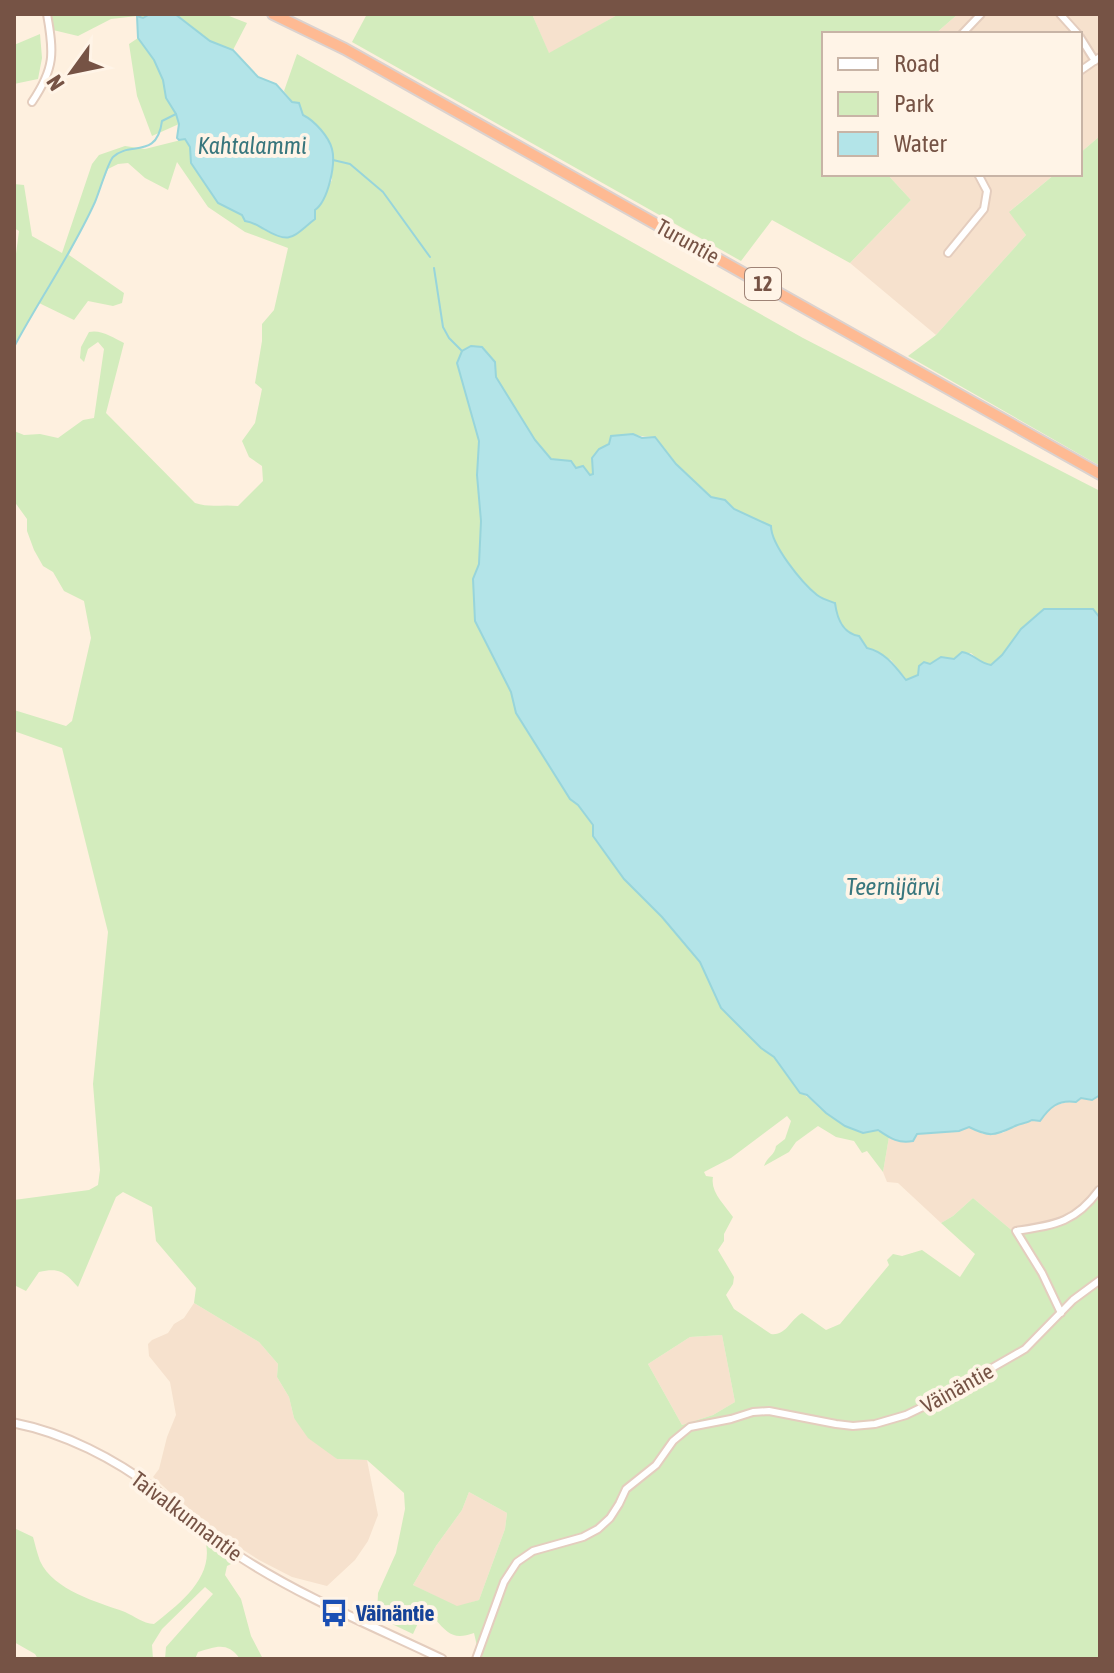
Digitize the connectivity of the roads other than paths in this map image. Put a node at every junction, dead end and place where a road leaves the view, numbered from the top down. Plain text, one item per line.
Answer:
1 (47, 14) edge
2 (273, 14) edge
3 (981, 14) edge
4 (1060, 14) edge
5 (964, 32) edge
6 (1076, 32) edge
7 (1082, 40) edge
8 (1098, 59) edge
9 (32, 102) dead end
10 (979, 176) edge
11 (948, 253) dead end
12 (1100, 474) edge
13 (1099, 1190) edge
14 (1100, 1280) edge
15 (1061, 1313) junction
16 (14, 1423) edge
17 (442, 1659) edge
18 (476, 1659) edge

1 - 9 street
2 - 12 highway, Turuntie / 12
3 - 5 street
4 - 6 street
7 - 8 street
10 - 11 street
13 - 15 street
14 - 15 street, Väinäntie
15 - 18 street, Väinäntie
16 - 17 street, Taivalkunnantie

